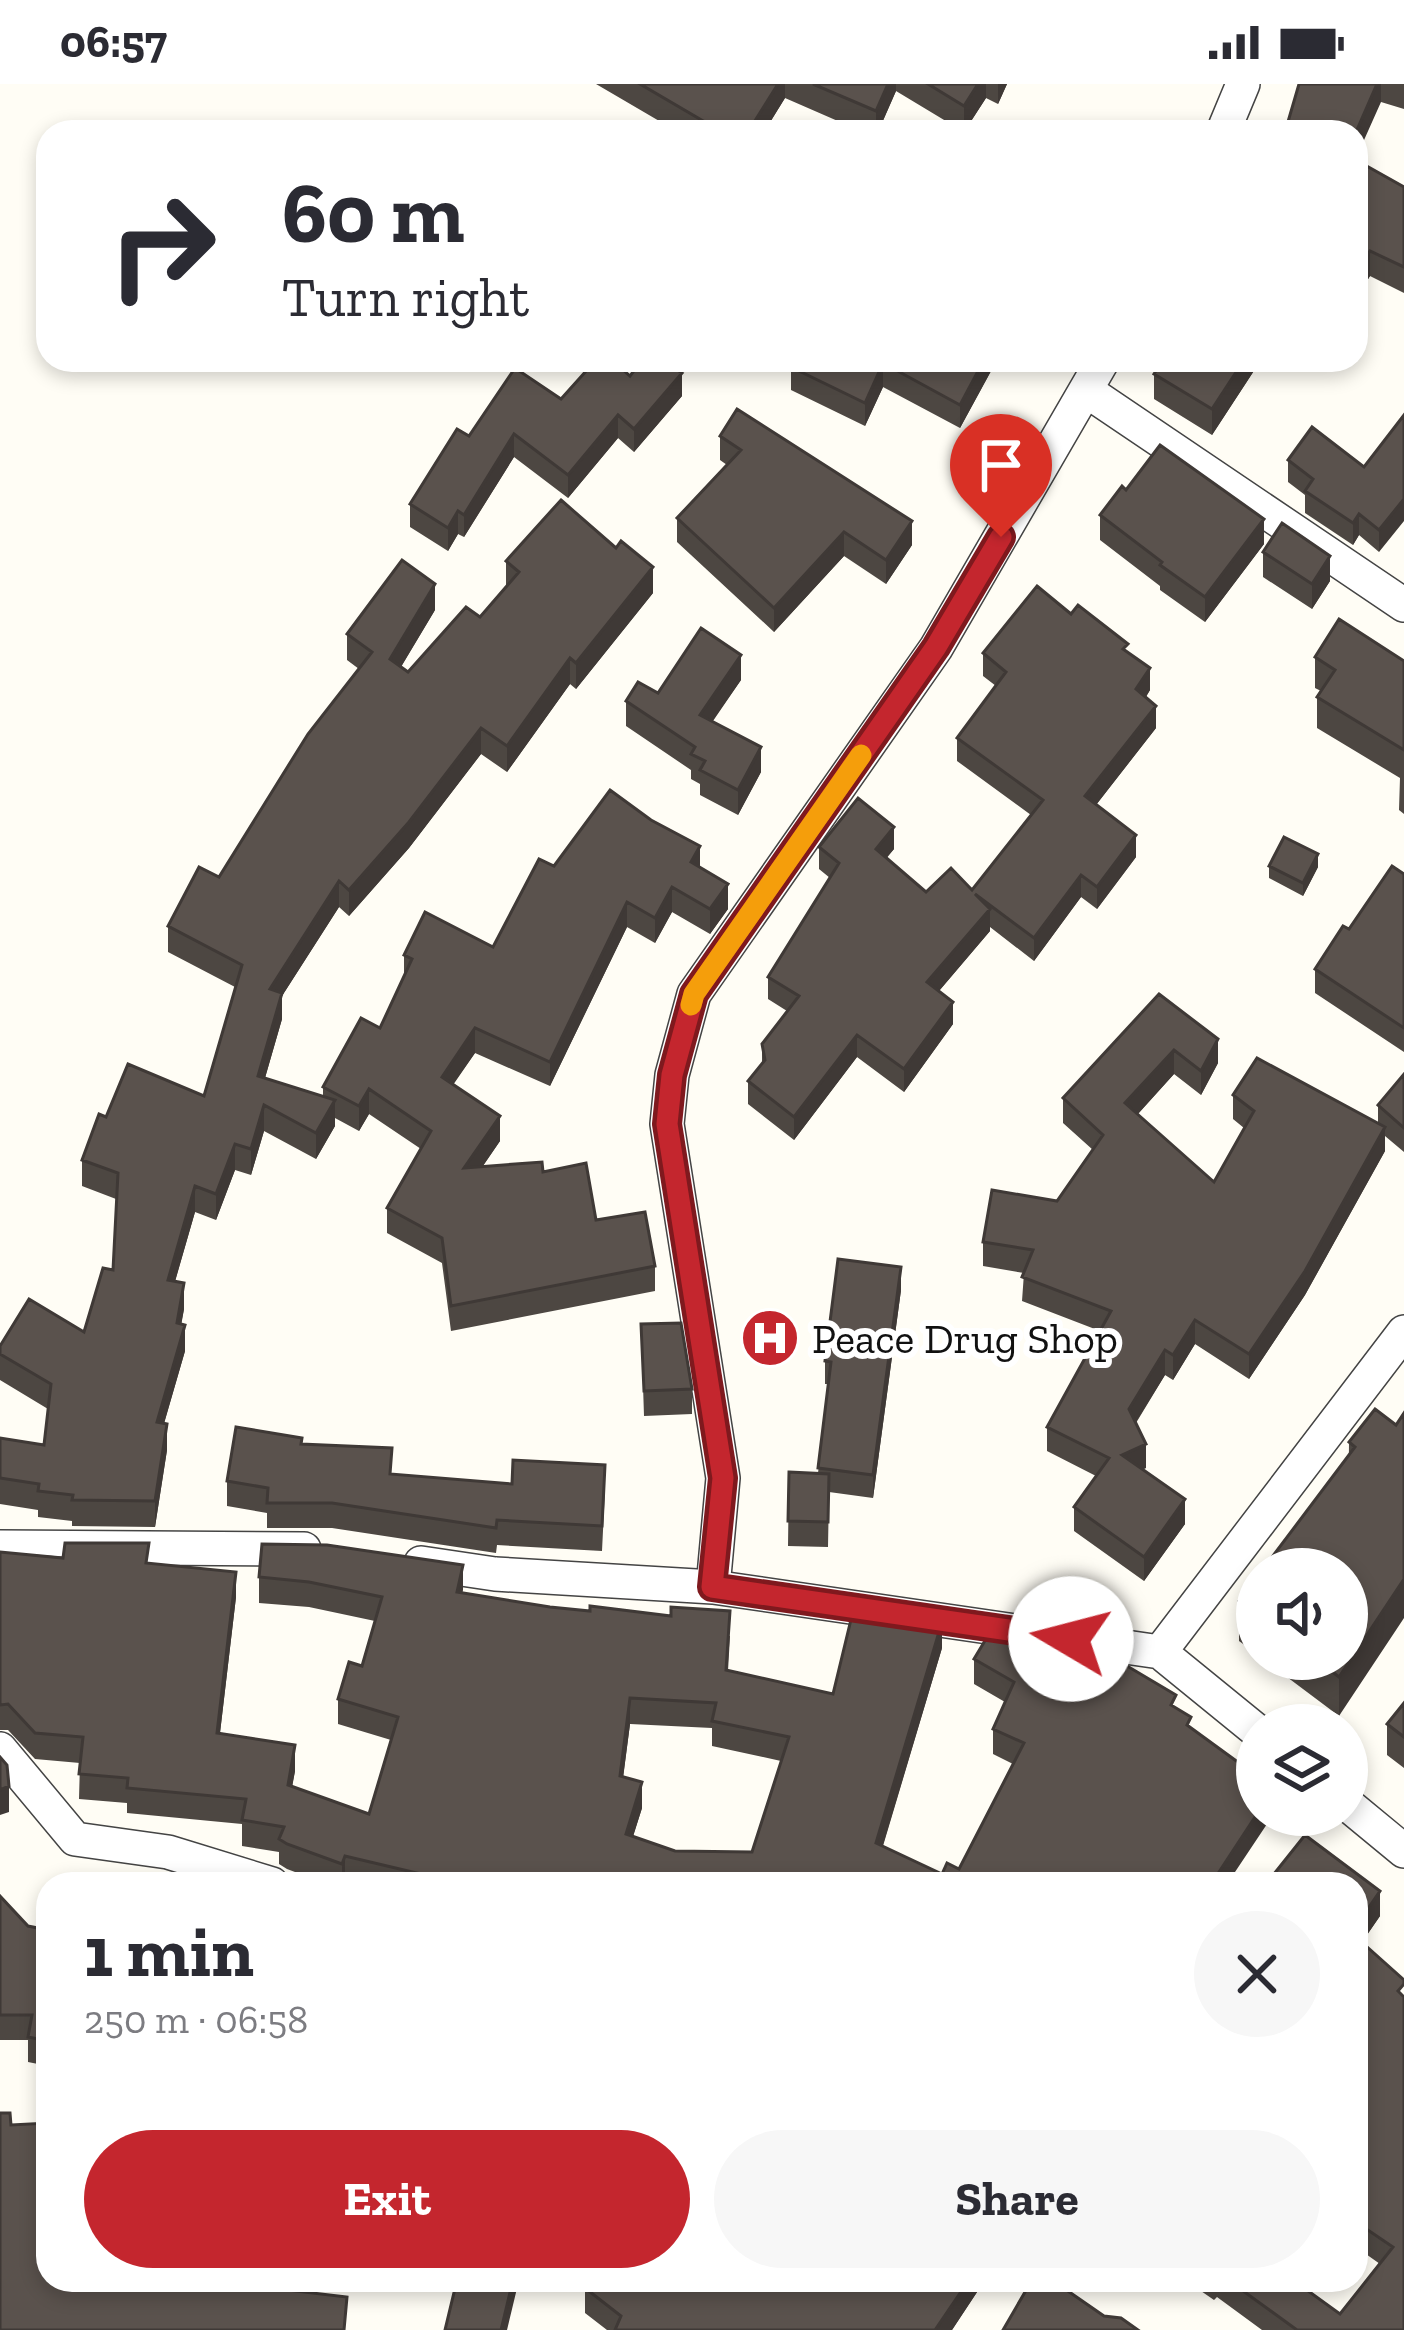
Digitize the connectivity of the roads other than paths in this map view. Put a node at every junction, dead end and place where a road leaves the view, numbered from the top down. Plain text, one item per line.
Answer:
1 (1243, 84) edge
2 (1228, 120) edge
3 (1097, 372) edge
4 (1087, 391) junction
5 (1404, 605) edge
6 (1404, 1332) edge
7 (0, 1547) edge
8 (329, 1549) edge
9 (391, 1558) edge
10 (712, 1587) junction
11 (1160, 1652) junction
12 (1236, 1714) edge
13 (0, 1749) edge
14 (1368, 1821) edge
15 (1404, 1851) edge
16 (233, 1872) edge

1 - 2 street
3 - 4 street
4 - 5 street
4 - 10 street
6 - 11 street
7 - 8 street
9 - 10 street
10 - 11 street
11 - 12 street
13 - 16 street
14 - 15 street

